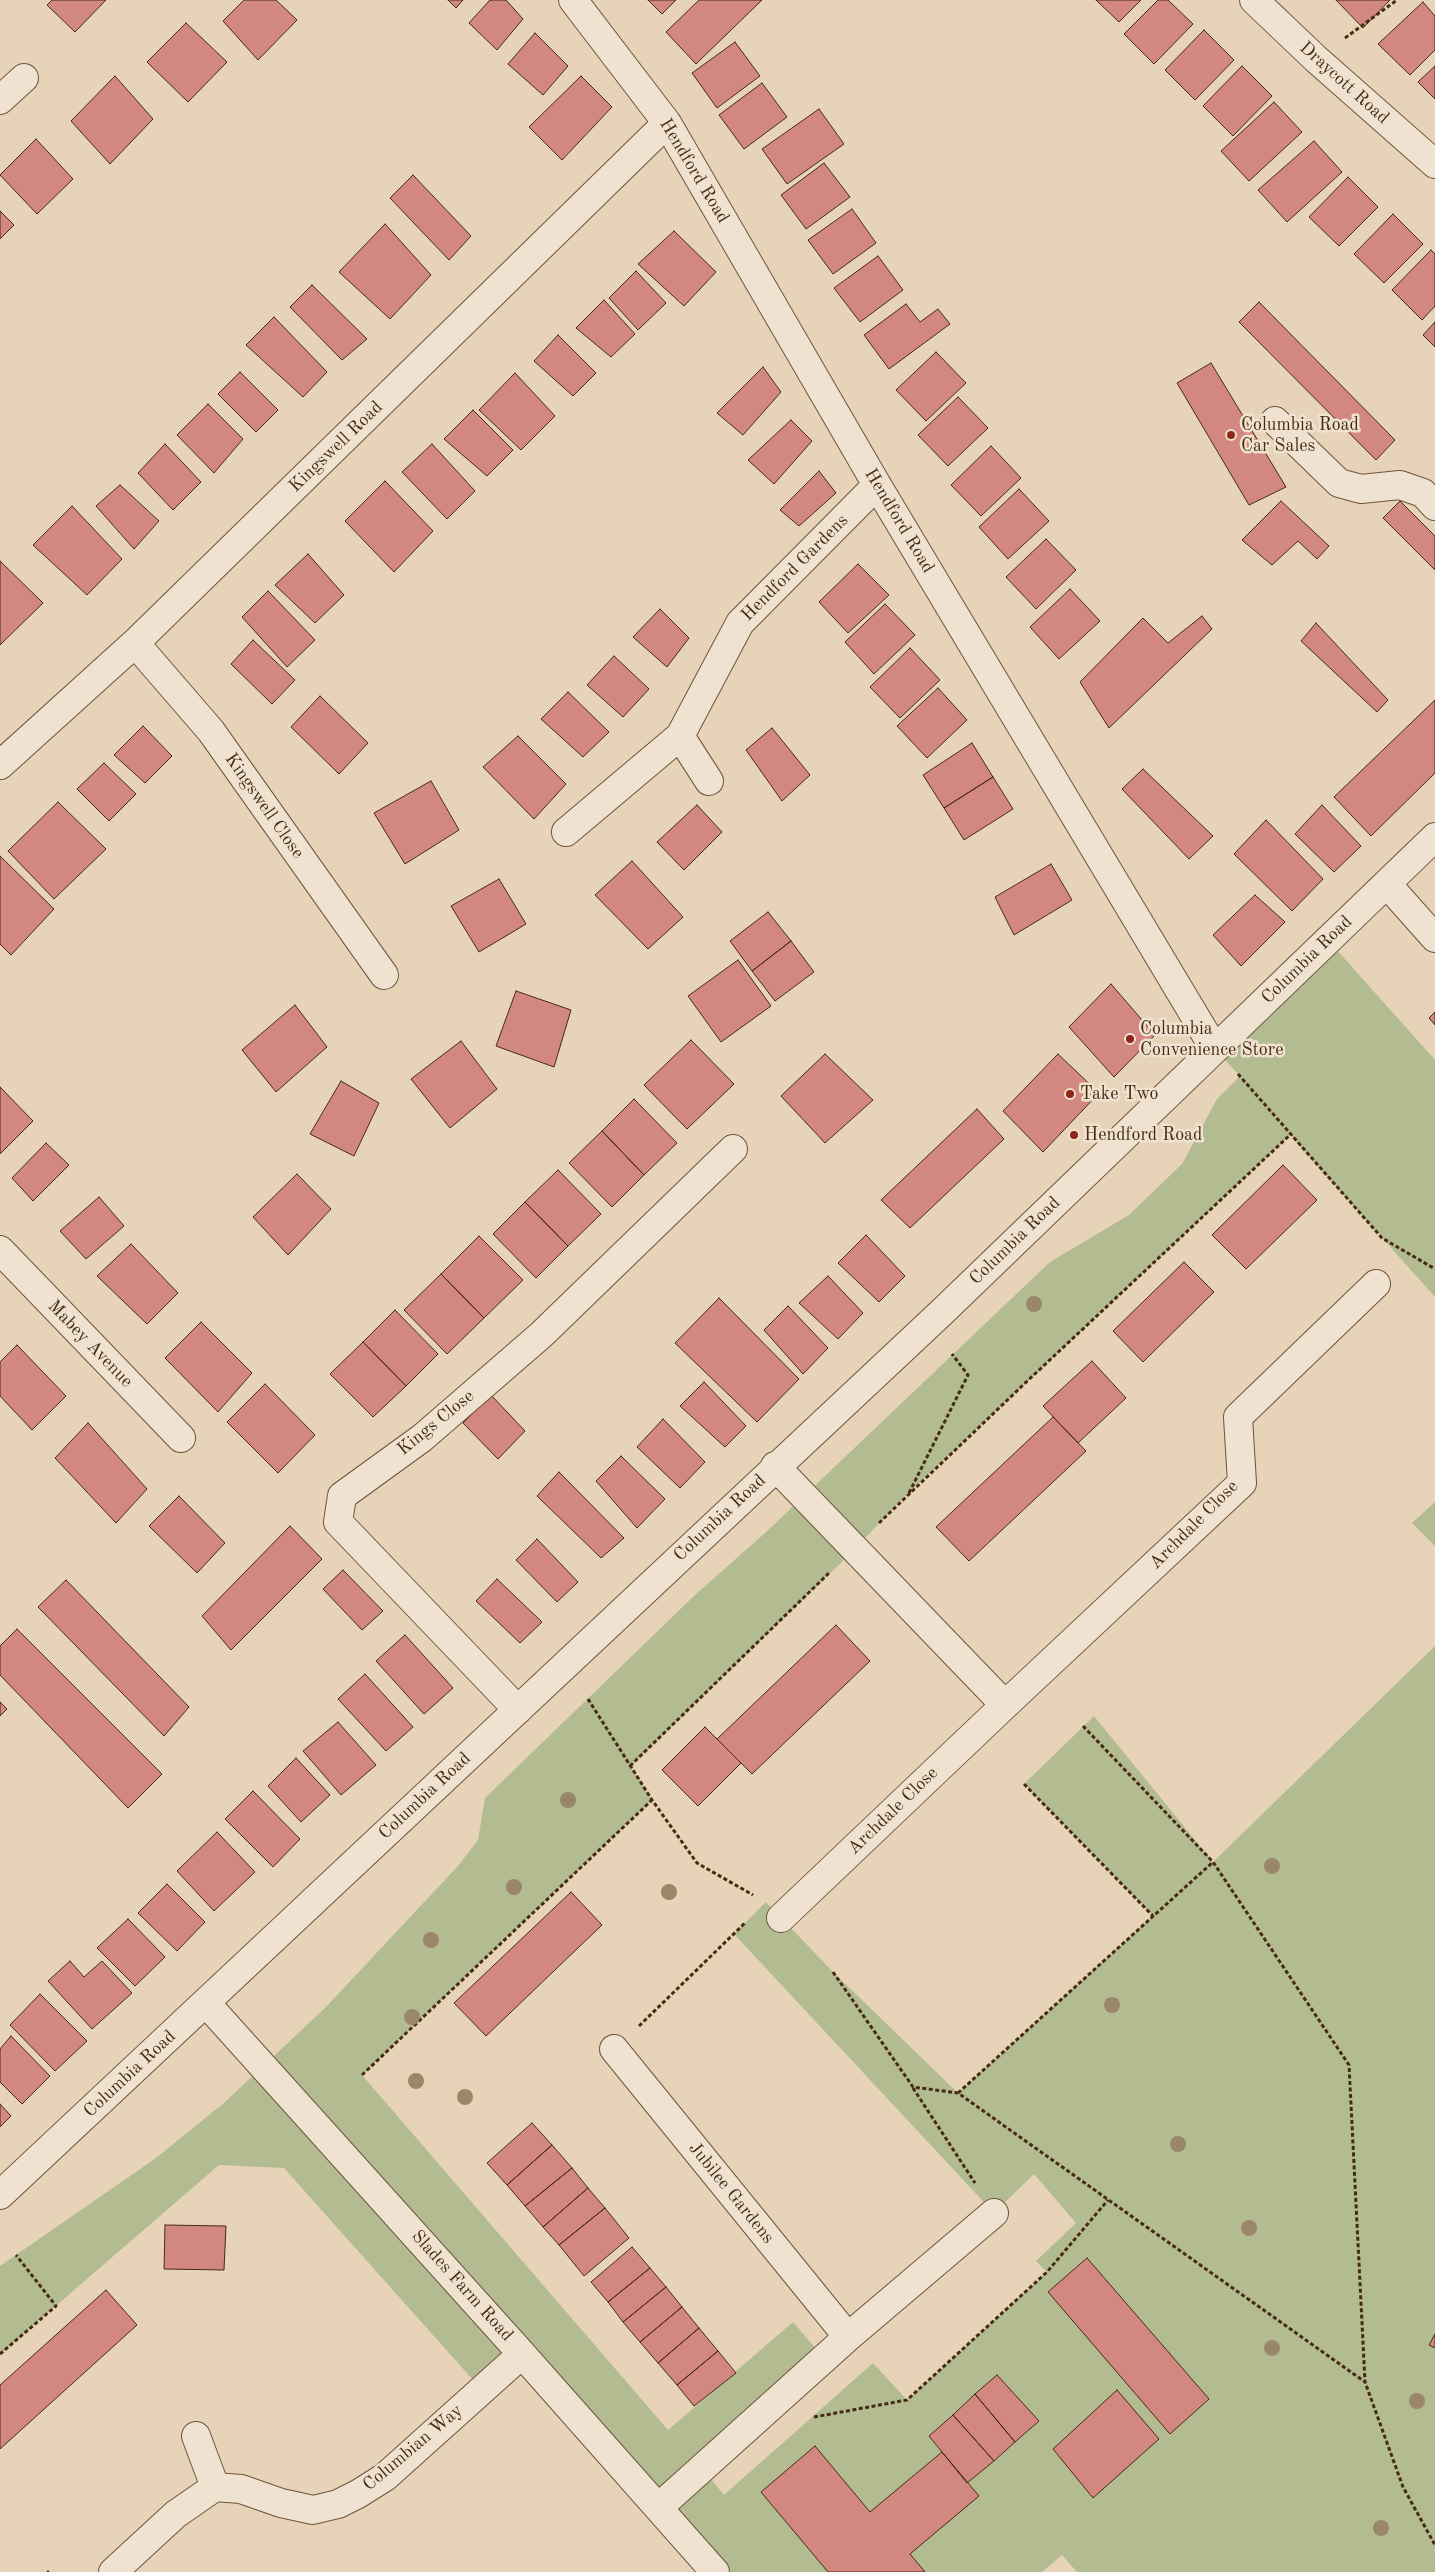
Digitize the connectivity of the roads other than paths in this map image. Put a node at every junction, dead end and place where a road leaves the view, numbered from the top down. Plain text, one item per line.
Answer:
1 (574, 0) edge
2 (1254, 0) edge
3 (24, 78) dead end
4 (0, 100) edge
5 (667, 123) junction
6 (1435, 164) edge
7 (1275, 421) dead end
8 (877, 486) junction
9 (1435, 506) edge
10 (136, 642) junction
11 (680, 736) junction
12 (0, 765) edge
13 (709, 781) dead end
14 (566, 832) dead end
15 (1435, 837) edge
16 (1387, 884) junction
17 (1435, 938) edge
18 (384, 975) dead end
19 (1214, 1048) junction
20 (733, 1149) dead end
21 (0, 1250) edge
22 (1376, 1284) dead end
23 (180, 1438) dead end
24 (775, 1466) junction
25 (1005, 1705) junction
26 (518, 1710) junction
27 (781, 1918) dead end
28 (206, 2003) junction
29 (614, 2049) road end
30 (0, 2195) edge
31 (994, 2213) road end
32 (848, 2337) junction
33 (522, 2354) junction
34 (196, 2436) dead end
35 (215, 2487) junction
36 (659, 2507) junction
37 (113, 2572) edge
38 (715, 2572) edge

1 - 5 street, Hendford Road
2 - 6 street, Draycott Road
3 - 4 street
5 - 8 street, Hendford Road
5 - 10 street, Kingswell Road
7 - 9 street
8 - 11 street, Hendford Gardens
8 - 19 street, Hendford Road
10 - 12 street, Kingswell Road
10 - 18 street, Kingswell Close
11 - 13 street
11 - 14 street, Hendford Gardens
15 - 16 street, Columbia Road
16 - 17 street
16 - 19 street, Columbia Road
19 - 24 street, Columbia Road
20 - 26 street, Kings Close
21 - 23 street, Mabey Avenue
22 - 25 street, Archdale Close
24 - 25 street
24 - 26 street, Columbia Road
25 - 27 street, Archdale Close
26 - 28 street, Columbia Road
28 - 30 street, Columbia Road
28 - 33 street, Slades Farm Road
29 - 32 street, Jubilee Gardens
31 - 32 street
32 - 36 street
33 - 35 street, Columbian Way
33 - 36 street, Slades Farm Road
34 - 35 street
35 - 37 street
36 - 38 street, Slades Farm Road

